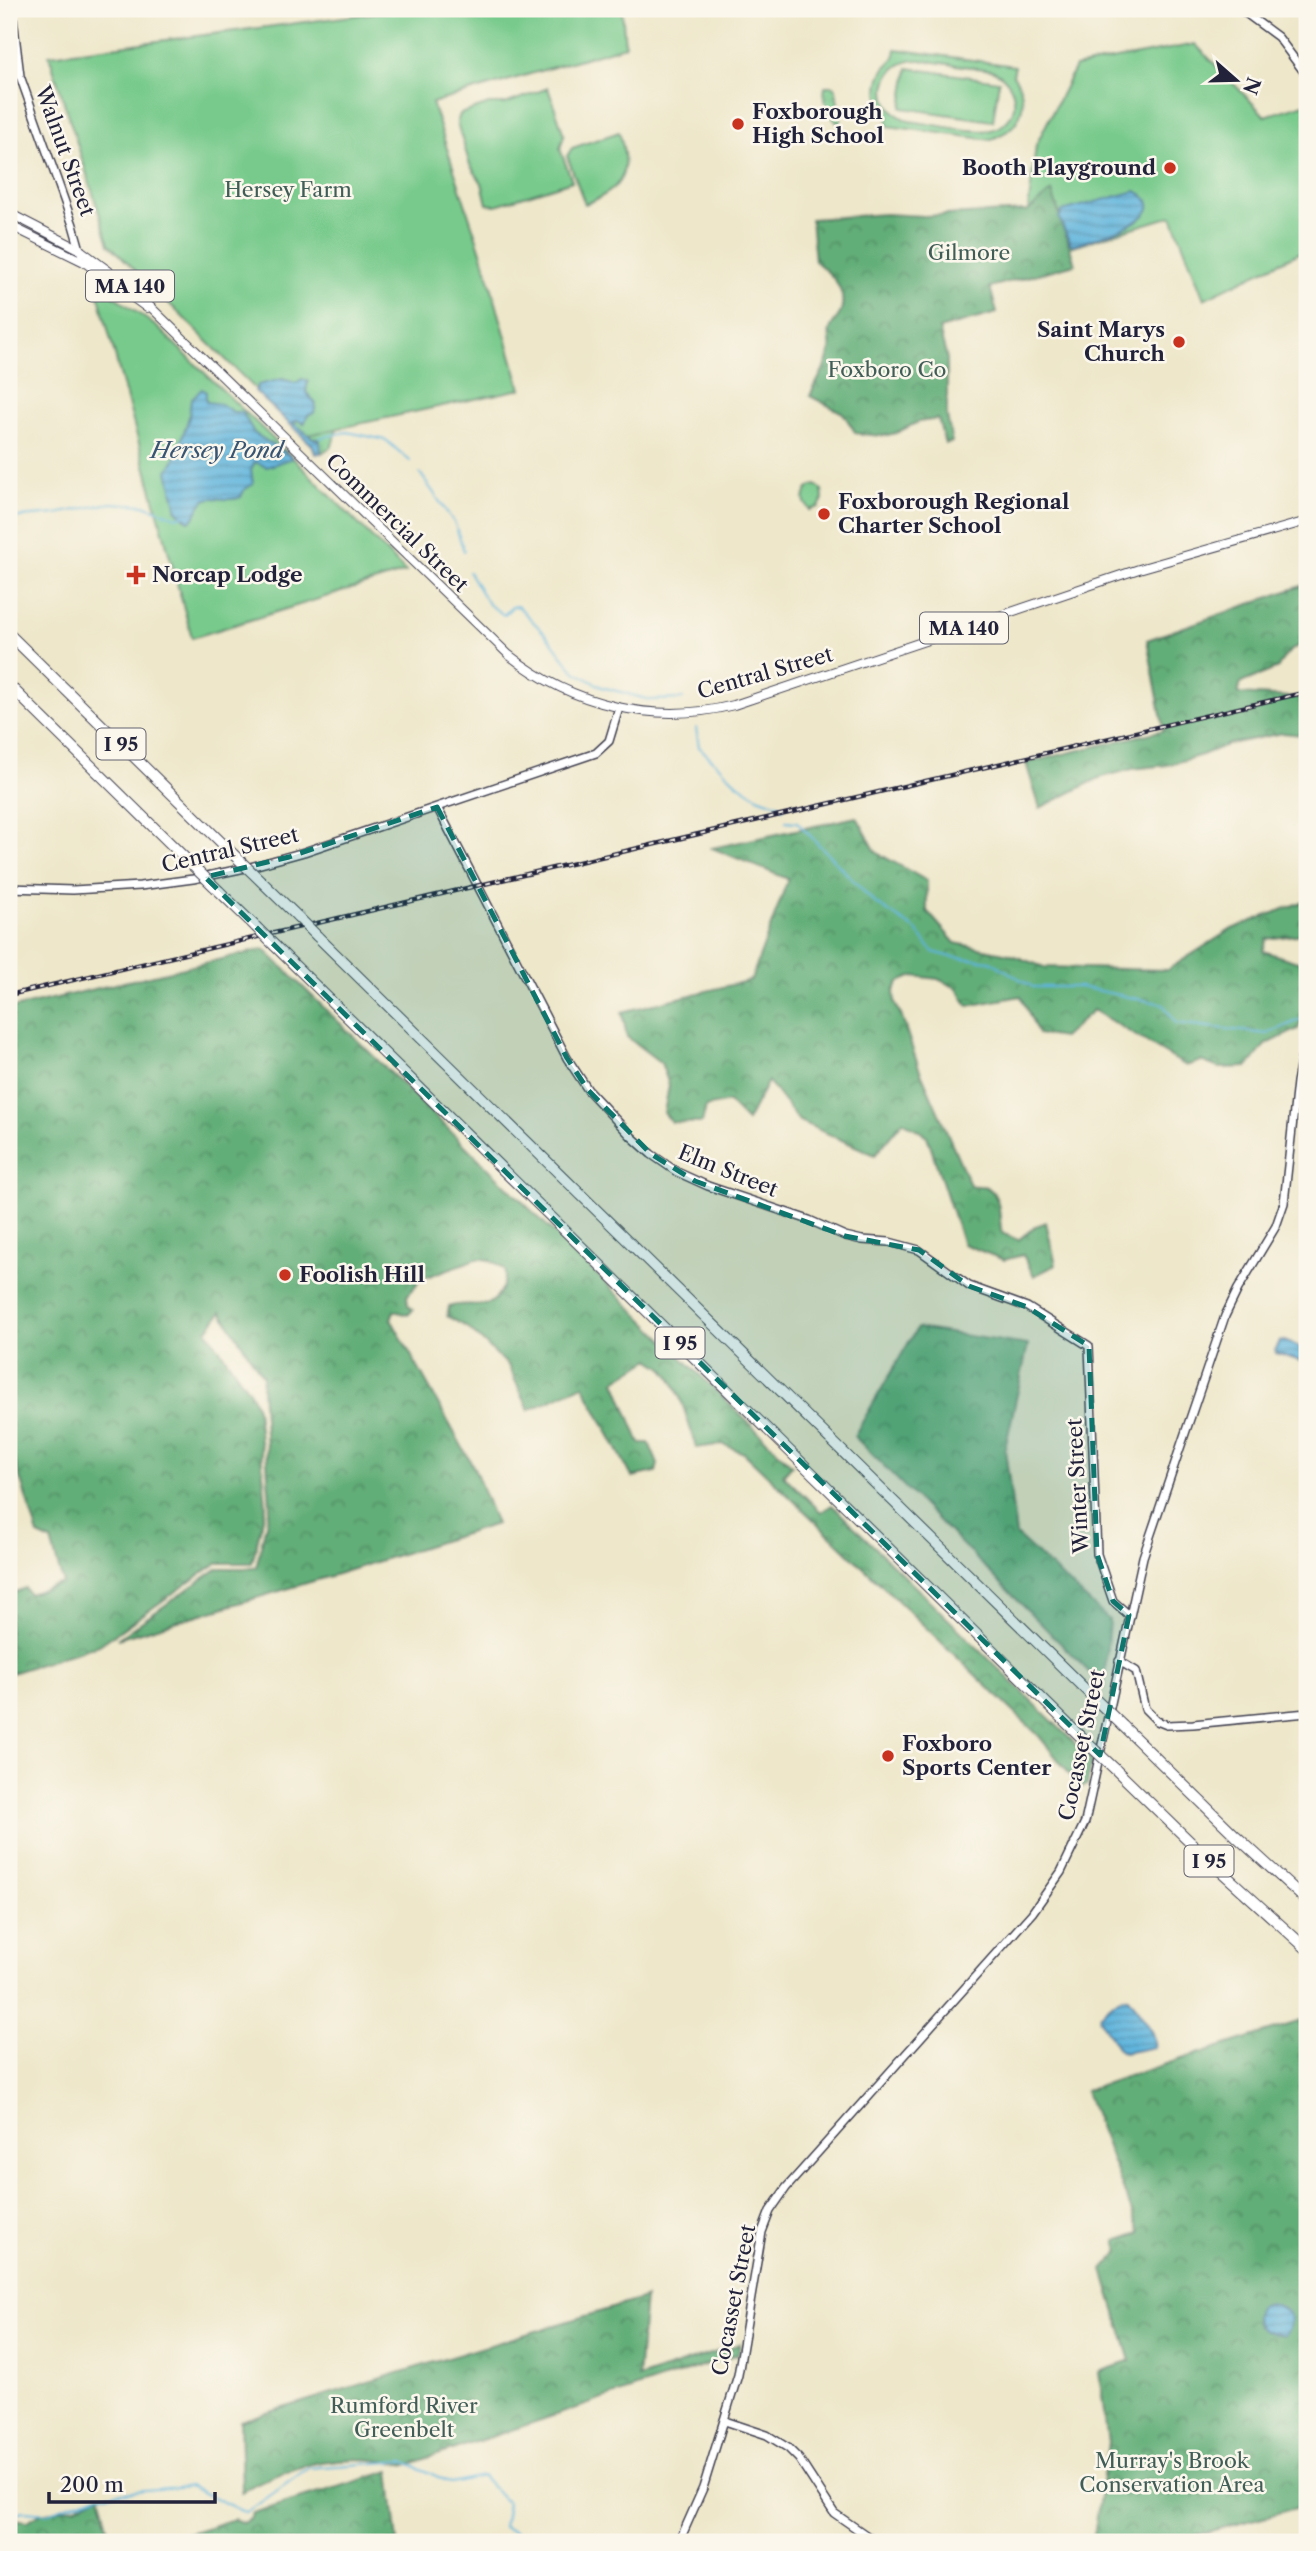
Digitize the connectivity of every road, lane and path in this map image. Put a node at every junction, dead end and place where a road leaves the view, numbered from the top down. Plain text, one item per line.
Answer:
1 (12, 9) edge
2 (1240, 9) edge
3 (1307, 76) edge
4 (9, 213) edge
5 (9, 225) edge
6 (79, 249) junction
7 (84, 262) junction
8 (174, 329) junction
9 (1307, 521) edge
10 (9, 634) edge
11 (9, 685) edge
12 (619, 708) junction
13 (437, 807) junction
14 (9, 888) edge
15 (1307, 1030) edge
16 (1089, 1346) joint
17 (1129, 1615) junction
18 (1119, 1661) junction
19 (1307, 1713) edge
20 (1307, 1901) edge
21 (1307, 1949) edge
22 (725, 2421) junction
23 (680, 2542) edge
24 (876, 2542) edge

1 - 6 main road, Walnut Street
2 - 3 main road
4 - 6 main road, Commercial Street / MA 140
5 - 7 main road, Commercial Street / MA 140
6 - 7 main road, Walnut Street
6 - 8 main road, Commercial Street / MA 140
7 - 8 main road, Commercial Street / MA 140
8 - 12 main road, Commercial Street / MA 140
9 - 12 main road, Central Street / MA 140
10 - 20 highway, I 95, bridge
11 - 21 highway, I 95, bridge
12 - 13 main road, Central Street
13 - 14 main road, Central Street
13 - 16 main road, Elm Street
15 - 17 main road, Cocasset Street
16 - 17 main road, Winter Street
17 - 18 main road, Cocasset Street
18 - 19 main road
18 - 22 main road, Cocasset Street
22 - 23 main road, Cocasset Street
22 - 24 main road

